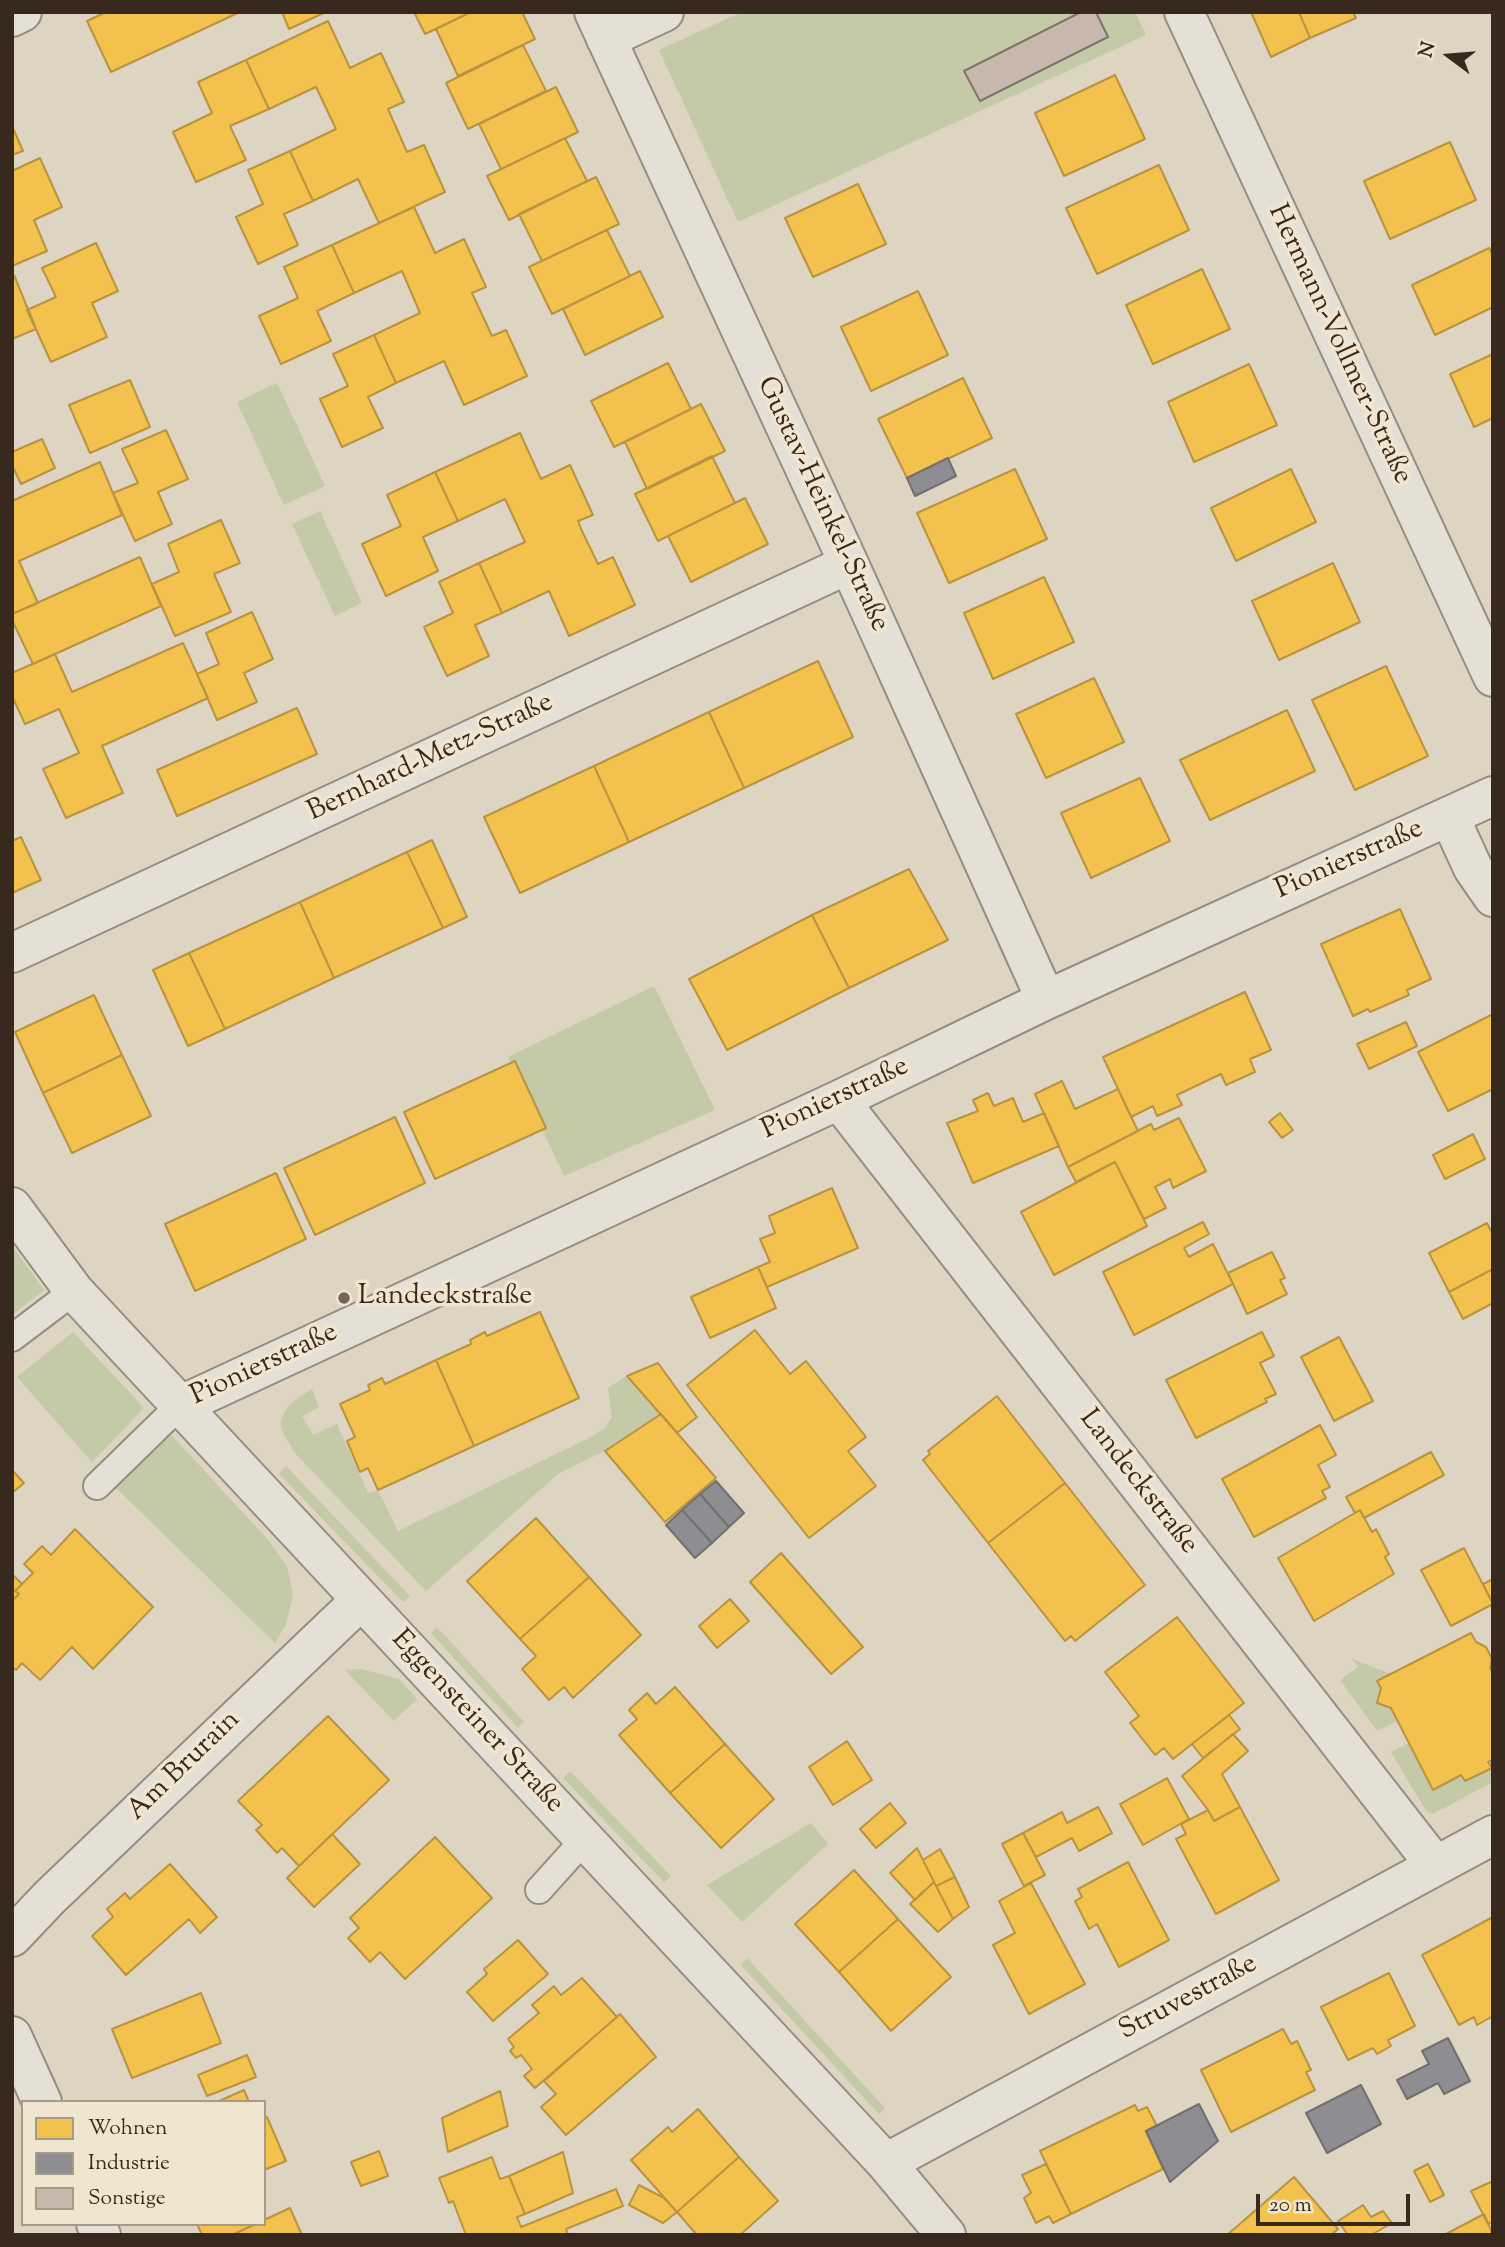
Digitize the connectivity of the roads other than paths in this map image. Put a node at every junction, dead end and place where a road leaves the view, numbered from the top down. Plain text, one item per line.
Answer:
1 (22, 12) edge
2 (664, 12) edge
3 (1184, 12) edge
4 (12, 16) edge
5 (600, 26) edge
6 (849, 564) junction
7 (1493, 677) edge
8 (1493, 796) edge
9 (1449, 816) junction
10 (1493, 897) edge
11 (12, 953) edge
12 (1046, 1000) junction
13 (839, 1100) junction
14 (12, 1206) edge
15 (74, 1291) junction
16 (12, 1338) edge
17 (179, 1406) junction
18 (97, 1486) dead end
19 (361, 1600) junction
20 (1493, 1835) edge
21 (584, 1840) junction
22 (1435, 1865) junction
23 (539, 1890) dead end
24 (12, 1937) edge
25 (12, 2036) edge
26 (40, 2100) edge
27 (886, 2163) junction
28 (946, 2235) edge

1 - 4 street
2 - 5 street
3 - 7 street, Hermann-Vollmer-Straße
5 - 6 street, Gustav-Heinkel-Straße
6 - 11 street, Bernhard-Metz-Straße
6 - 12 street, Gustav-Heinkel-Straße
8 - 9 street, Pionierstraße
9 - 10 street
9 - 12 street, Pionierstraße
12 - 13 street, Pionierstraße
13 - 17 street, Pionierstraße
13 - 22 street, Landeckstraße
14 - 15 street, Eggensteiner Straße
15 - 16 lane
15 - 17 street, Eggensteiner Straße
17 - 18 lane
17 - 19 street, Eggensteiner Straße
19 - 21 street, Eggensteiner Straße
19 - 24 street, Am Brurain
20 - 22 street, Struvestraße
21 - 23 lane
21 - 27 street, Eggensteiner Straße
22 - 27 street, Struvestraße
25 - 26 street
27 - 28 street, Eggensteiner Straße

